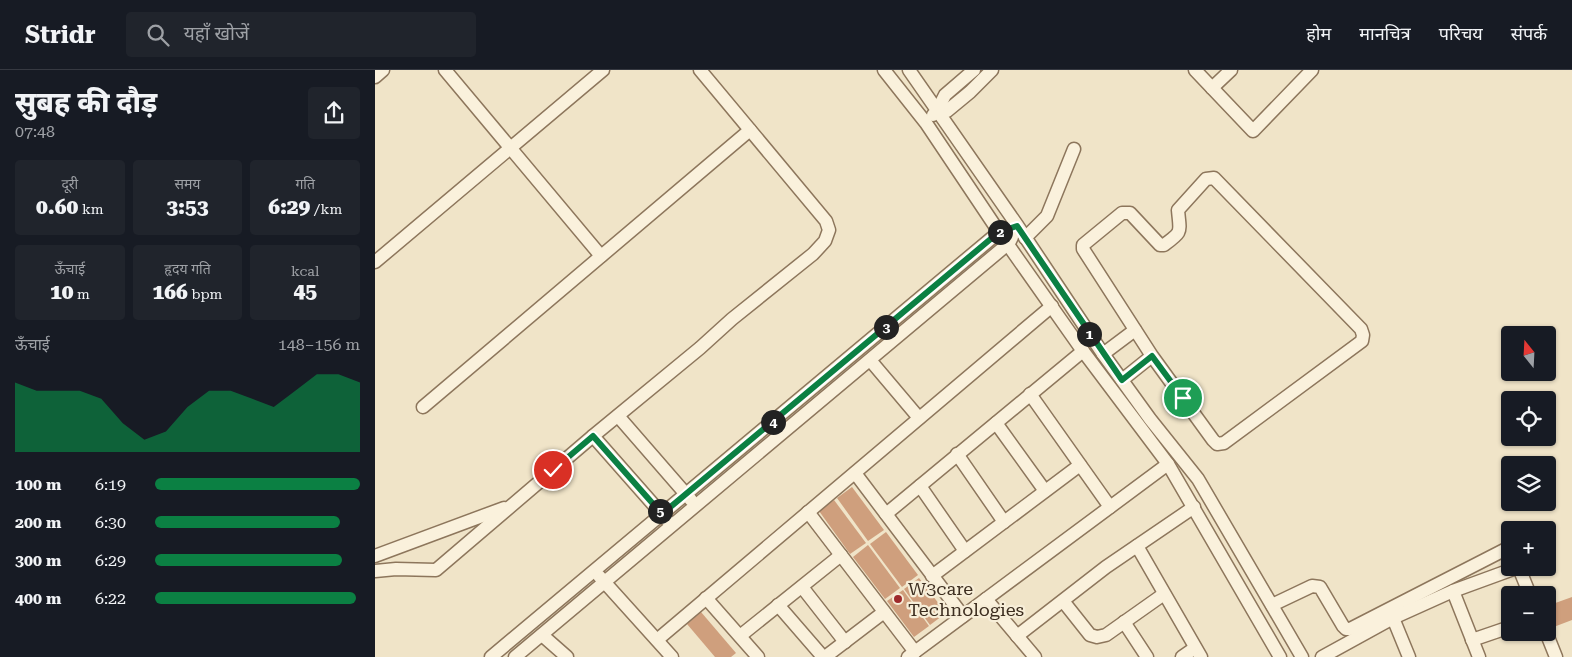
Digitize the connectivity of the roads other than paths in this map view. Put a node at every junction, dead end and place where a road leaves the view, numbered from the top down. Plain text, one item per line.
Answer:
1 (383, 70) edge
2 (445, 70) edge
3 (603, 70) edge
4 (700, 70) edge
5 (884, 70) edge
6 (909, 70) edge
7 (974, 70) edge
8 (991, 70) edge
9 (1195, 70) edge
10 (1231, 70) edge
11 (1312, 70) edge
12 (375, 77) edge
13 (1212, 88) junction
14 (937, 111) junction
15 (926, 123) junction
16 (751, 130) junction
17 (510, 148) junction
18 (1074, 149) dead end
19 (1017, 226) junction
20 (999, 232) junction
21 (1025, 238) junction
22 (1009, 243) junction
23 (601, 256) junction
24 (375, 262) edge
25 (1052, 306) junction
26 (1135, 330) junction
27 (1083, 351) junction
28 (1103, 354) junction
29 (1152, 356) junction
30 (870, 360) junction
31 (1122, 380) junction
32 (1031, 394) junction
33 (423, 407) dead end
34 (618, 416) junction
35 (919, 418) junction
36 (996, 423) junction
37 (593, 436) junction
38 (957, 454) junction
39 (1168, 464) junction
40 (1080, 465) junction
41 (855, 473) junction
42 (920, 486) junction
43 (1045, 491) junction
44 (685, 495) junction
45 (513, 504) junction
46 (696, 506) junction
47 (1110, 507) junction
48 (1194, 507) junction
49 (808, 512) junction
50 (662, 514) junction
51 (885, 514) junction
52 (1004, 522) junction
53 (672, 526) junction
54 (1137, 546) junction
55 (965, 551) junction
56 (1501, 552) edge
57 (841, 555) junction
58 (375, 556) edge
59 (594, 570) junction
60 (375, 571) edge
61 (1501, 574) edge
62 (932, 576) junction
63 (605, 582) junction
64 (802, 586) junction
65 (1453, 591) junction
66 (1164, 594) junction
67 (706, 598) junction
68 (986, 599) junction
69 (1063, 601) junction
70 (1272, 605) junction
71 (778, 606) junction
72 (884, 612) junction
73 (963, 616) junction
74 (1393, 618) junction
75 (1124, 622) junction
76 (1501, 630) edge
77 (542, 635) junction
78 (740, 636) junction
79 (1017, 636) junction
80 (657, 640) junction
81 (1472, 640) junction
82 (1550, 641) edge
83 (845, 642) junction
84 (1198, 652) edge
85 (912, 654) edge
86 (491, 657) edge
87 (515, 657) edge
88 (567, 657) edge
89 (672, 657) edge
90 (757, 657) edge
91 (824, 657) edge
92 (1035, 657) edge
93 (1147, 657) edge
94 (1181, 657) edge
95 (1280, 657) edge
96 (1302, 657) edge
97 (1321, 657) edge
98 (1409, 657) edge
99 (1479, 657) edge
100 (1556, 657) edge

1 - 12 street
2 - 17 street
3 - 17 street
4 - 16 street
5 - 15 street
6 - 14 street
7 - 14 street
8 - 14 street
9 - 13 street
10 - 13 street
11 - 13 street
14 - 15 street
14 - 19 street
15 - 20 street
16 - 23 street
16 - 34 street
17 - 23 street
17 - 24 street
18 - 21 street
19 - 20 street
19 - 21 street
19 - 22 street
20 - 22 street
20 - 44 street
21 - 28 street
22 - 25 street
22 - 30 street
23 - 33 street
25 - 27 street
25 - 35 street
26 - 28 street
26 - 29 street
26 - 29 street
27 - 32 street
27 - 39 street
28 - 31 street
29 - 31 street
30 - 35 street
30 - 46 street
31 - 70 street
32 - 36 street
32 - 40 street
34 - 37 street
34 - 44 street
35 - 41 street
36 - 38 street
36 - 43 street
37 - 45 street
37 - 50 street
38 - 42 street
38 - 52 street
39 - 47 street
39 - 48 street
40 - 43 street
40 - 47 street
41 - 49 street
41 - 51 street
42 - 51 street
42 - 55 street
43 - 52 street
44 - 46 street
44 - 50 street
45 - 58 street
45 - 60 street
46 - 53 street
47 - 68 street
48 - 54 street
48 - 95 street
49 - 57 street
49 - 67 street
50 - 53 street
50 - 59 street
51 - 62 street
52 - 55 street
53 - 63 street
54 - 66 street
54 - 69 street
55 - 62 street
56 - 70 street
57 - 64 street
57 - 72 street
59 - 63 street
59 - 86 street
61 - 65 street
62 - 73 street
63 - 77 street
63 - 80 street
64 - 71 street
64 - 83 street
65 - 74 street
65 - 81 street
66 - 75 street
66 - 84 street
67 - 78 street
67 - 80 street
68 - 73 street
68 - 79 street
69 - 75 street
69 - 79 street
70 - 96 street
71 - 78 street
71 - 91 street
72 - 83 street
72 - 85 street
73 - 85 street
74 - 97 street
74 - 98 street
75 - 93 street
76 - 81 street
77 - 87 street
77 - 88 street
78 - 90 street
79 - 92 street
80 - 89 street
81 - 99 street
82 - 100 street
83 - 91 street
84 - 94 street

